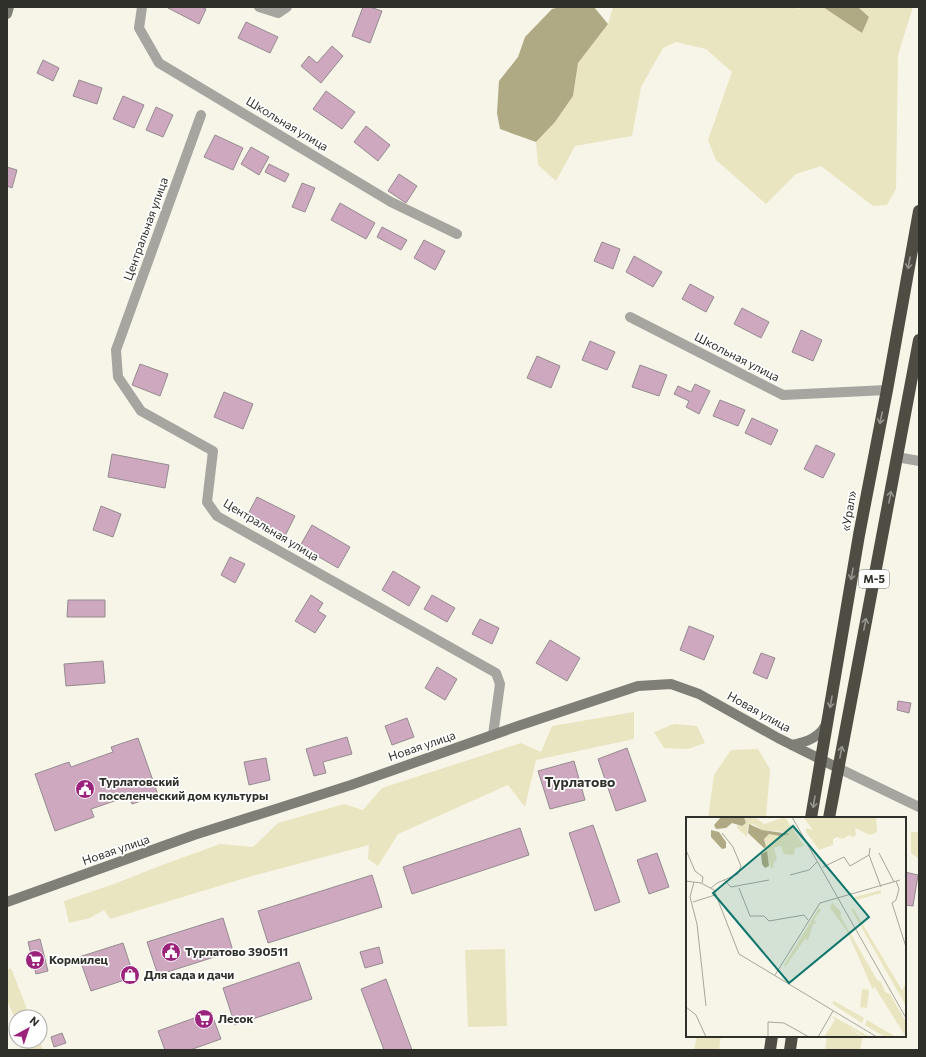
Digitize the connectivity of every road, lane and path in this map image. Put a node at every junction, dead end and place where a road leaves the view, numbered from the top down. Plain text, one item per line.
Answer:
1 (9, 7) edge
2 (142, 7) edge
3 (259, 7) edge
4 (288, 7) edge
5 (7, 14) edge
6 (201, 115) dead end
7 (919, 211) edge
8 (457, 234) dead end
9 (630, 318) dead end
10 (919, 340) edge
11 (887, 390) junction
12 (897, 457) junction
13 (919, 461) edge
14 (827, 722) junction
15 (493, 735) junction
16 (792, 744) junction
17 (821, 759) junction
18 (838, 768) junction
19 (919, 807) edge
20 (811, 817) edge
21 (829, 817) edge
22 (7, 902) edge
23 (772, 1037) edge
24 (792, 1037) edge
25 (770, 1050) edge
26 (790, 1050) edge

1 - 5 street
2 - 8 street, Школьная улица
3 - 4 street
6 - 15 street, Центральная улица
7 -> 11 highway, «Урал» / М-5
9 - 11 street, Школьная улица
10 - 12 highway, М-5
11 -> 14 highway, «Урал» / М-5
12 - 13 street
18 -> 12 highway, М-5
14 - 16 street
14 - 17 highway, «Урал» / М-5
15 - 16 street, Новая улица
15 - 22 street, Новая улица
16 - 17 street, Новая улица
17 - 18 street, Новая улица
17 -> 20 highway, «Урал» / М-5
18 - 19 street
18 - 21 highway, М-5
23 - 25 highway
24 - 26 highway

